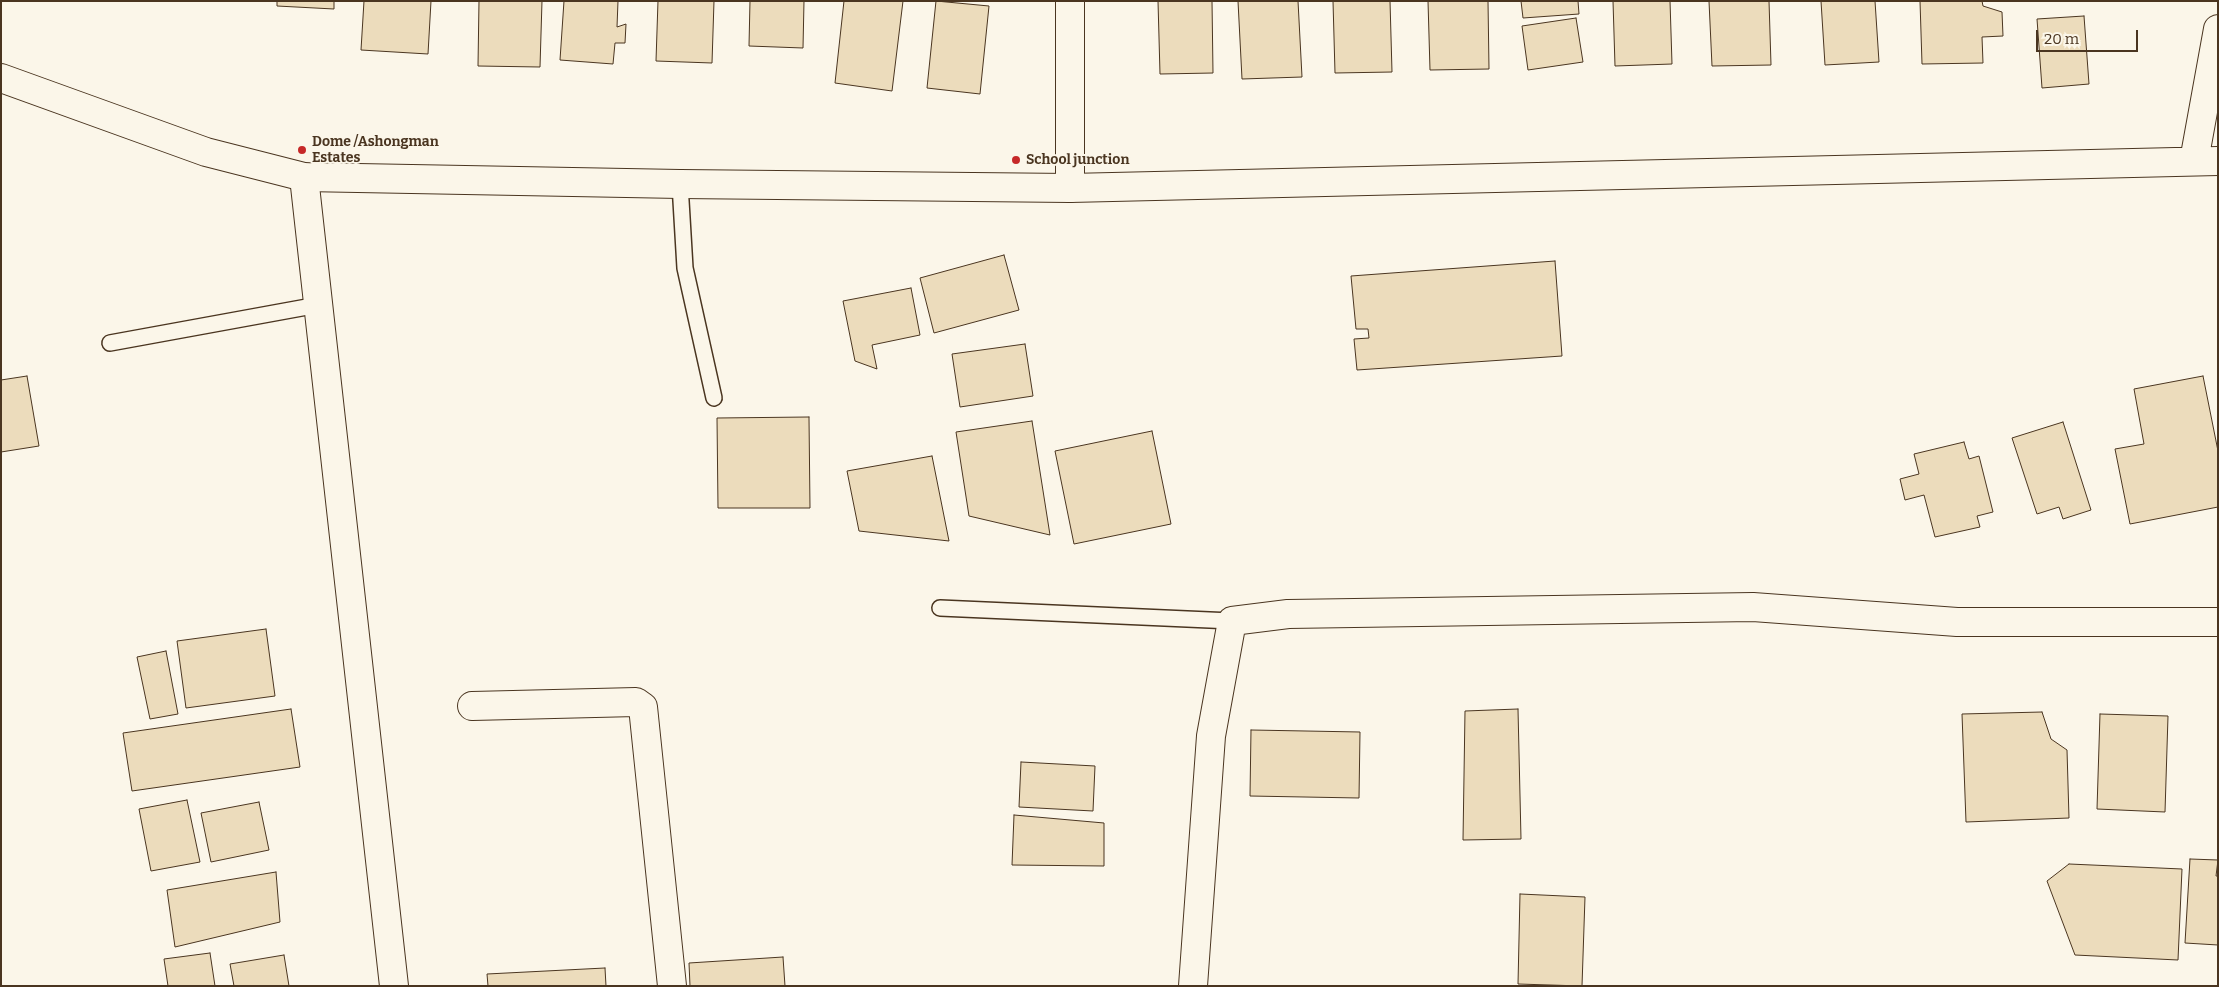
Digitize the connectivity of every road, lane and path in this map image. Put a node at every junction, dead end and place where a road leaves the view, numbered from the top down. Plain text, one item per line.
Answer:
1 (1070, 1) edge
2 (2218, 29) edge
3 (1, 78) edge
4 (2206, 161) edge
5 (304, 177) junction
6 (680, 184) junction
7 (1070, 188) junction
8 (318, 305) junction
9 (110, 343) dead end
10 (714, 398) dead end
11 (940, 608) dead end
12 (1232, 620) junction
13 (2218, 622) edge
14 (472, 706) dead end
15 (394, 986) edge
16 (672, 986) edge
17 (1193, 986) edge

1 - 7 street
2 - 4 street
3 - 5 street
4 - 7 street
5 - 6 street
5 - 8 street
6 - 7 street
6 - 10 lane
8 - 9 lane
8 - 15 street
11 - 12 lane
12 - 13 street
12 - 17 street
14 - 16 street

